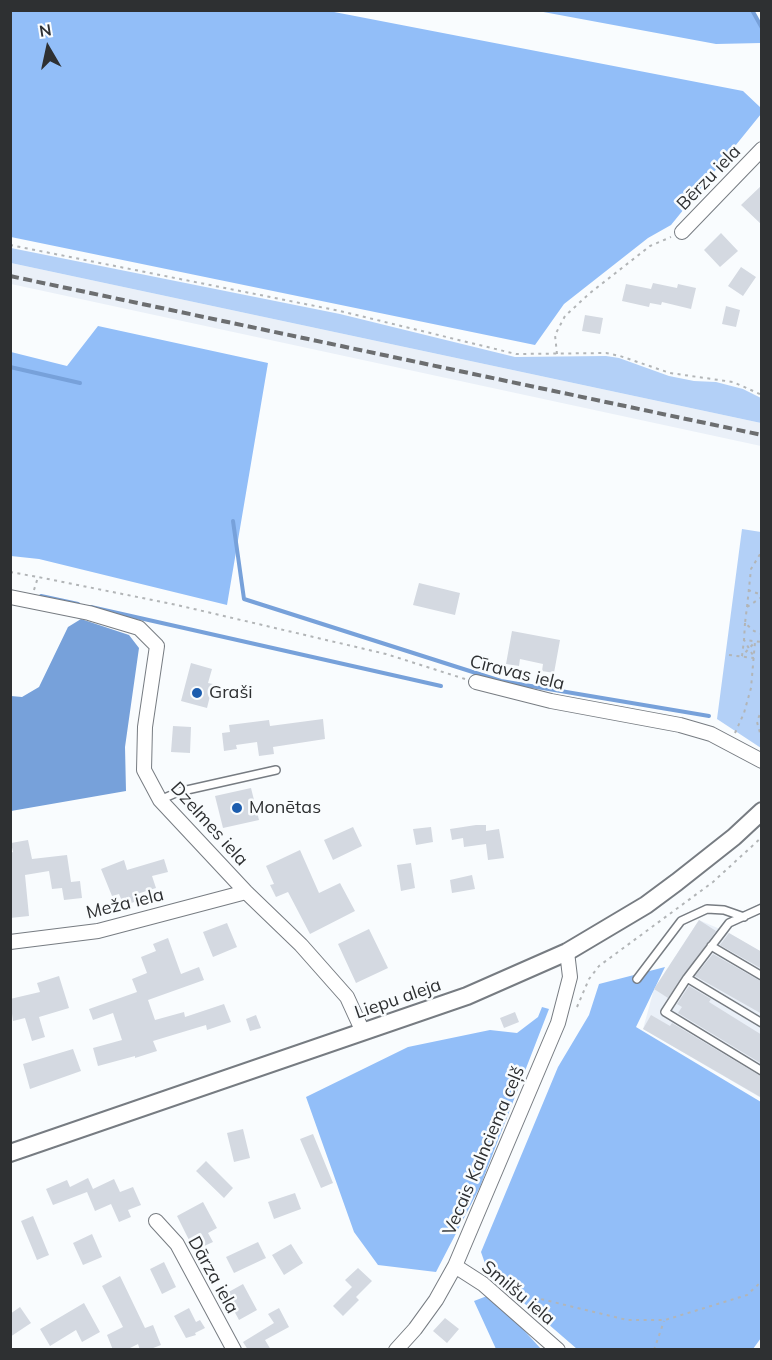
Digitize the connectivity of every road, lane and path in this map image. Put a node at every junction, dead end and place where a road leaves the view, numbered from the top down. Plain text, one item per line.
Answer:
1 (762, 149) edge
2 (682, 232) joint
3 (10, 245) edge
4 (557, 354) junction
5 (762, 395) edge
6 (762, 551) edge
7 (10, 572) edge
8 (38, 577) junction
9 (748, 590) junction
10 (762, 596) edge
11 (10, 597) edge
12 (31, 602) junction
13 (747, 607) junction
14 (745, 622) junction
15 (762, 634) edge
16 (744, 640) junction
17 (755, 642) junction
18 (762, 642) edge
19 (749, 649) junction
20 (729, 655) dead end
21 (742, 656) junction
22 (754, 658) junction
23 (476, 682) joint
24 (762, 708) edge
25 (731, 738) dead end
26 (762, 740) edge
27 (762, 761) edge
28 (276, 770) dead end
29 (160, 800) junction
30 (762, 811) edge
31 (762, 837) edge
32 (246, 892) junction
33 (762, 908) edge
34 (744, 917) junction
35 (10, 942) edge
36 (711, 946) junction
37 (567, 952) junction
38 (762, 976) edge
39 (687, 978) junction
40 (637, 979) dead end
41 (574, 1013) dead end
42 (762, 1023) edge
43 (363, 1032) junction
44 (762, 1071) edge
45 (10, 1153) edge
46 (156, 1221) dead end
47 (455, 1266) junction
48 (762, 1281) edge
49 (486, 1286) junction
50 (665, 1320) junction
51 (234, 1350) edge
52 (396, 1350) edge
53 (558, 1350) edge
54 (654, 1350) edge

1 - 2 street, Bērzu iela
2 - 4 path
3 - 4 path
4 - 5 path
6 - 9 path
7 - 8 path, Cīravas iela
8 - 12 path
8 - 23 path, Cīravas iela
9 - 10 path
9 - 13 path
10 - 13 path
11 - 12 street, Dzelmes iela
12 - 29 street, Dzelmes iela
13 - 14 path
14 - 15 path
14 - 16 path
16 - 17 path
16 - 19 path
16 - 21 path
17 - 18 path
17 - 19 path
17 - 22 path
19 - 21 path
19 - 22 path
20 - 21 path
21 - 22 path
22 - 25 path
23 - 27 street, Cīravas iela
24 - 26 path
28 - 29 lane
29 - 32 street, Dzelmes iela
30 - 37 street, Liepu aleja
31 - 41 path
32 - 35 street, Meža iela
32 - 43 street, Dzelmes iela
33 - 34 lane
34 - 36 lane
34 - 40 lane
36 - 38 lane
36 - 39 lane
37 - 43 street, Liepu aleja
37 - 47 street, Vecais Kalnciema ceļš
39 - 42 lane
39 - 44 lane
43 - 45 street, Liepu aleja
46 - 51 street, Dārza iela
47 - 49 street, Smilšu iela
47 - 52 street, Vecais Kalnciema ceļš
48 - 50 path
49 - 50 path
49 - 53 street, Smilšu iela
50 - 54 path

